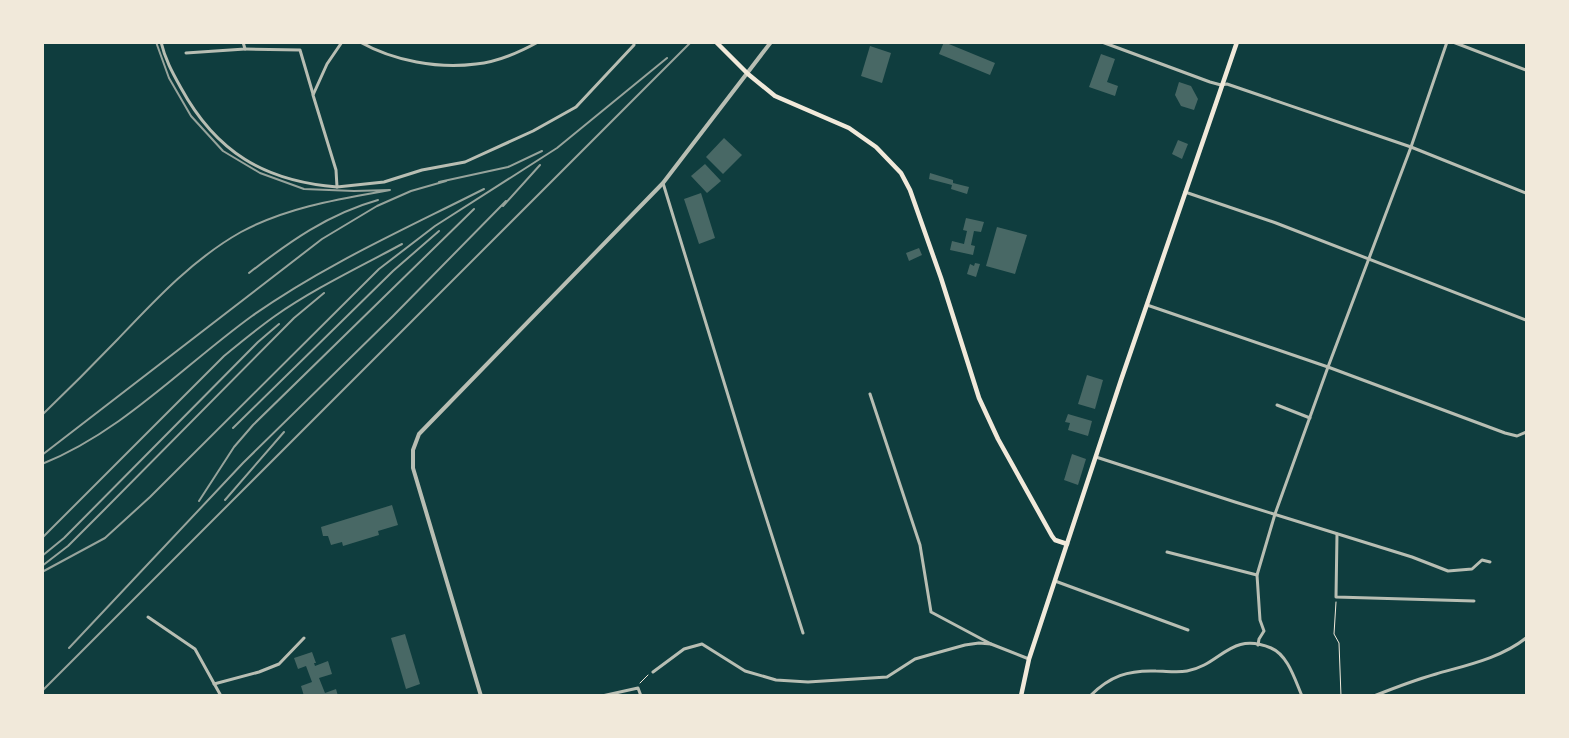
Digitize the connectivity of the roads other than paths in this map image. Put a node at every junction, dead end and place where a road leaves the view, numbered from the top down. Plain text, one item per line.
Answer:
1 (161, 42) edge
2 (243, 42) edge
3 (342, 42) edge
4 (360, 42) edge
5 (538, 42) edge
6 (634, 42) edge
7 (716, 42) edge
8 (771, 42) edge
9 (1102, 42) edge
10 (1237, 42) edge
11 (1447, 42) edge
12 (1455, 43) edge
13 (245, 49) junction
14 (186, 53) dead end
15 (1526, 70) edge
16 (748, 74) junction
17 (1221, 85) junction
18 (313, 95) junction
19 (1411, 147) junction
20 (663, 183) junction
21 (337, 187) junction
22 (1184, 192) junction
23 (1526, 193) edge
24 (1369, 258) junction
25 (1147, 305) junction
26 (1526, 320) edge
27 (1328, 367) junction
28 (870, 394) dead end
29 (1277, 405) dead end
30 (1310, 418) junction
31 (1526, 432) edge
32 (1096, 457) junction
33 (1275, 514) junction
34 (1337, 534) junction
35 (1067, 544) junction
36 (1167, 552) dead end
37 (1490, 562) dead end
38 (1257, 575) junction
39 (1055, 581) junction
40 (1474, 601) dead end
41 (148, 617) dead end
42 (1188, 630) dead end
43 (803, 633) dead end
44 (304, 638) dead end
45 (1526, 638) edge
46 (991, 644) junction
47 (1258, 645) junction
48 (1029, 660) junction
49 (654, 672) road end
50 (214, 684) junction
51 (221, 696) edge
52 (482, 696) edge
53 (602, 696) edge
54 (641, 696) edge
55 (1021, 696) edge
56 (1090, 696) edge
57 (1302, 696) edge
58 (1374, 696) edge

1 - 21 street
2 - 13 street
3 - 18 street
4 - 5 street
6 - 21 street
7 - 16 main road
8 - 16 street
9 - 17 street
10 - 17 main road
11 - 19 street
12 - 15 street
13 - 14 street
13 - 18 street
16 - 20 street
16 - 35 main road
17 - 19 street
17 - 22 main road
18 - 21 street
19 - 23 street
19 - 24 street
20 - 43 street
20 - 52 street
22 - 24 street
22 - 25 main road
24 - 26 street
24 - 27 street
25 - 27 street
25 - 32 main road
27 - 30 street
27 - 31 street
28 - 46 street
29 - 30 street
30 - 33 street
32 - 33 street
32 - 35 main road
33 - 34 street
33 - 38 street
34 - 37 street
34 - 40 street
35 - 39 main road
36 - 38 street
38 - 47 street
39 - 42 street
39 - 48 main road
41 - 50 street
44 - 50 street
45 - 58 street
46 - 48 street
46 - 49 street
47 - 56 street
47 - 57 street
48 - 55 main road
50 - 51 street
53 - 54 street

